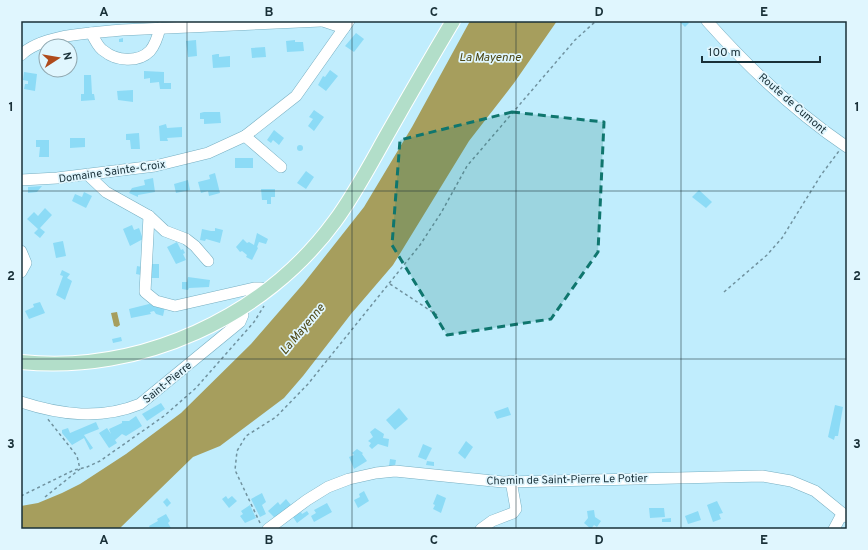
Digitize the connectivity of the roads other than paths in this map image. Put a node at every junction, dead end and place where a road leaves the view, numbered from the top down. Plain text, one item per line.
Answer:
1 (322, 21) edge
2 (453, 21) edge
3 (707, 21) edge
4 (347, 24) edge
5 (160, 28) junction
6 (91, 33) junction
7 (21, 55) edge
8 (245, 136) junction
9 (846, 146) edge
10 (281, 167) dead end
11 (88, 175) junction
12 (21, 180) edge
13 (149, 216) junction
14 (21, 251) edge
15 (208, 261) dead end
16 (21, 272) edge
17 (267, 290) junction
18 (240, 309) junction
19 (21, 362) edge
20 (21, 402) edge
21 (511, 482) junction
22 (845, 515) edge
23 (264, 526) edge
24 (481, 529) edge
25 (834, 529) edge

1 - 4 street, Domaine Sainte-Croix
1 - 5 street, Domaine Sainte-Croix
2 - 17 main road
3 - 9 street, Route de Cumont
4 - 8 street, Domaine Sainte-Croix
5 - 6 street, Domaine Sainte-Croix
5 - 6 street
6 - 7 street, Domaine Sainte-Croix
8 - 10 street
8 - 11 street, Domaine Sainte-Croix
11 - 12 street, Domaine Sainte-Croix
11 - 13 street
13 - 15 street
13 - 17 street
14 - 16 street
17 - 18 main road
18 - 19 main road
18 - 20 street, Saint-Pierre
21 - 22 street, Chemin de Saint-Pierre Le Potier
21 - 23 street, Chemin de Saint-Pierre Le Potier
21 - 24 street
22 - 25 street

